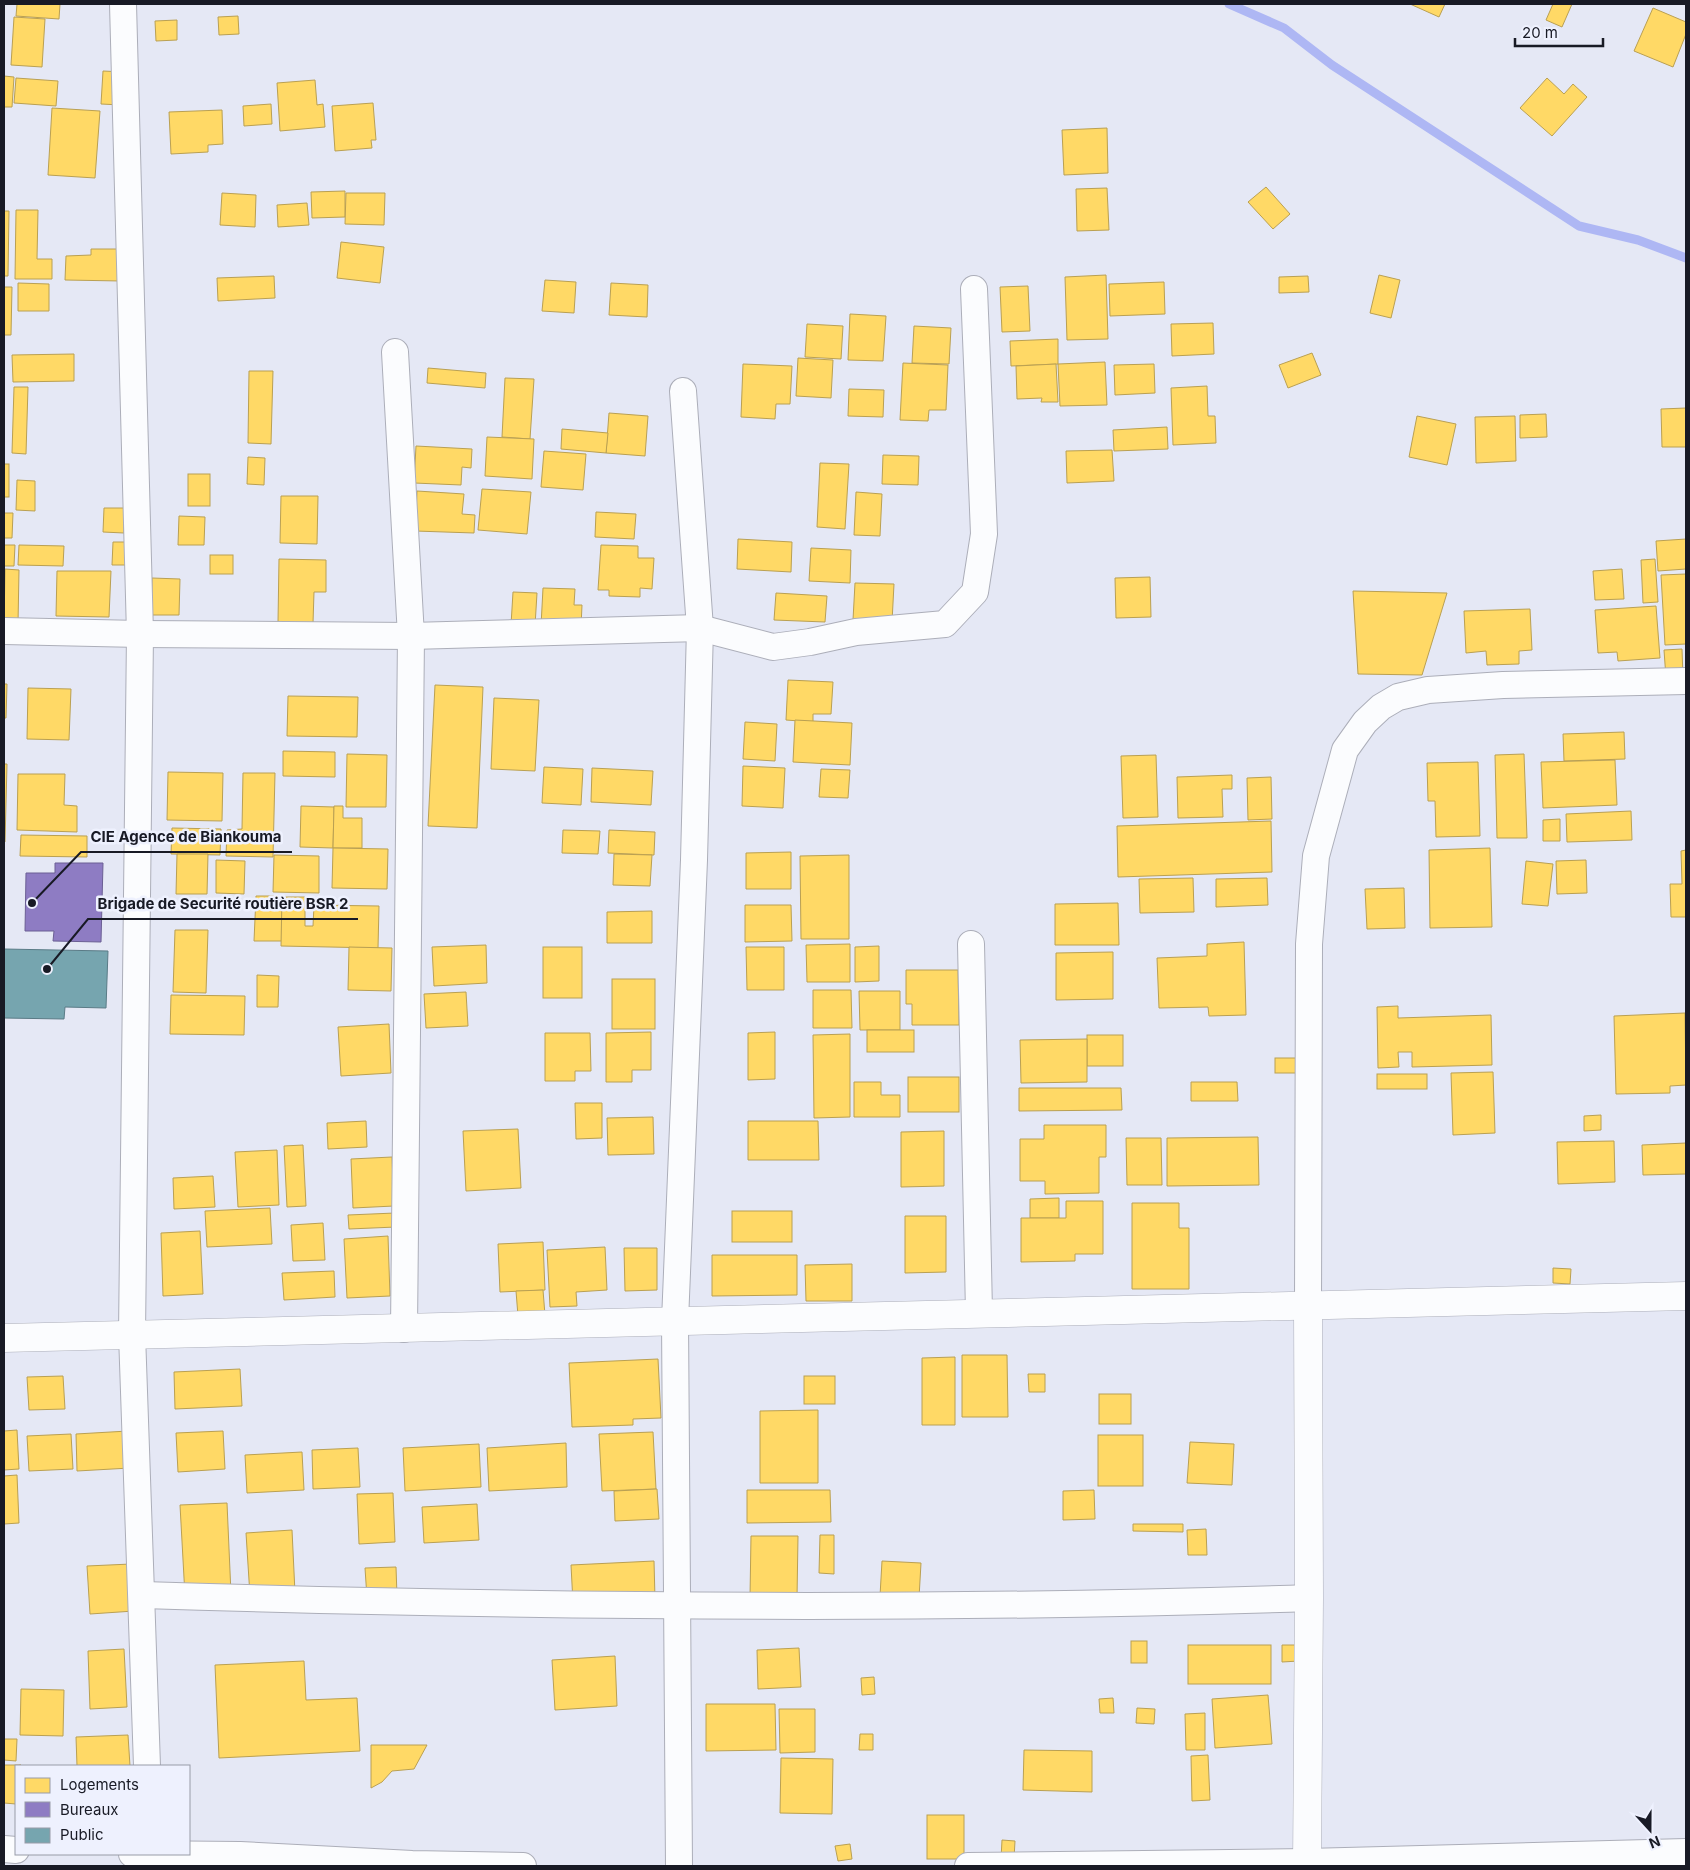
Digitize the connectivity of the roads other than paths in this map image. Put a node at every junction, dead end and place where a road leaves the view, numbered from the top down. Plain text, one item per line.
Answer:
1 (123, 4) edge
2 (974, 289) dead end
3 (396, 352) dead end
4 (683, 391) dead end
5 (700, 628) junction
6 (4, 631) edge
7 (140, 634) junction
8 (410, 636) junction
9 (1686, 681) edge
10 (971, 944) dead end
11 (1686, 1296) edge
12 (1308, 1306) junction
13 (979, 1312) junction
14 (675, 1321) junction
15 (404, 1329) junction
16 (132, 1334) junction
17 (4, 1338) edge
18 (143, 1595) junction
19 (1309, 1598) junction
20 (679, 1606) junction
21 (147, 1765) edge
22 (1686, 1852) edge
23 (190, 1854) edge
24 (1306, 1864) edge
25 (412, 1865) edge
26 (523, 1866) edge
27 (679, 1866) edge
28 (968, 1866) edge

1 - 7 street
2 - 5 street
3 - 8 street
4 - 5 street
5 - 8 street
5 - 14 street
6 - 7 street
7 - 8 street
7 - 16 street
8 - 15 street
9 - 12 street
10 - 13 street
11 - 12 street
12 - 13 street
12 - 19 street
13 - 14 street
14 - 15 street
14 - 20 street
15 - 16 street
16 - 17 street
16 - 18 street
18 - 20 street
18 - 21 street
19 - 20 street
19 - 24 street
20 - 27 street
22 - 24 street
23 - 25 street
24 - 28 street
25 - 26 street

